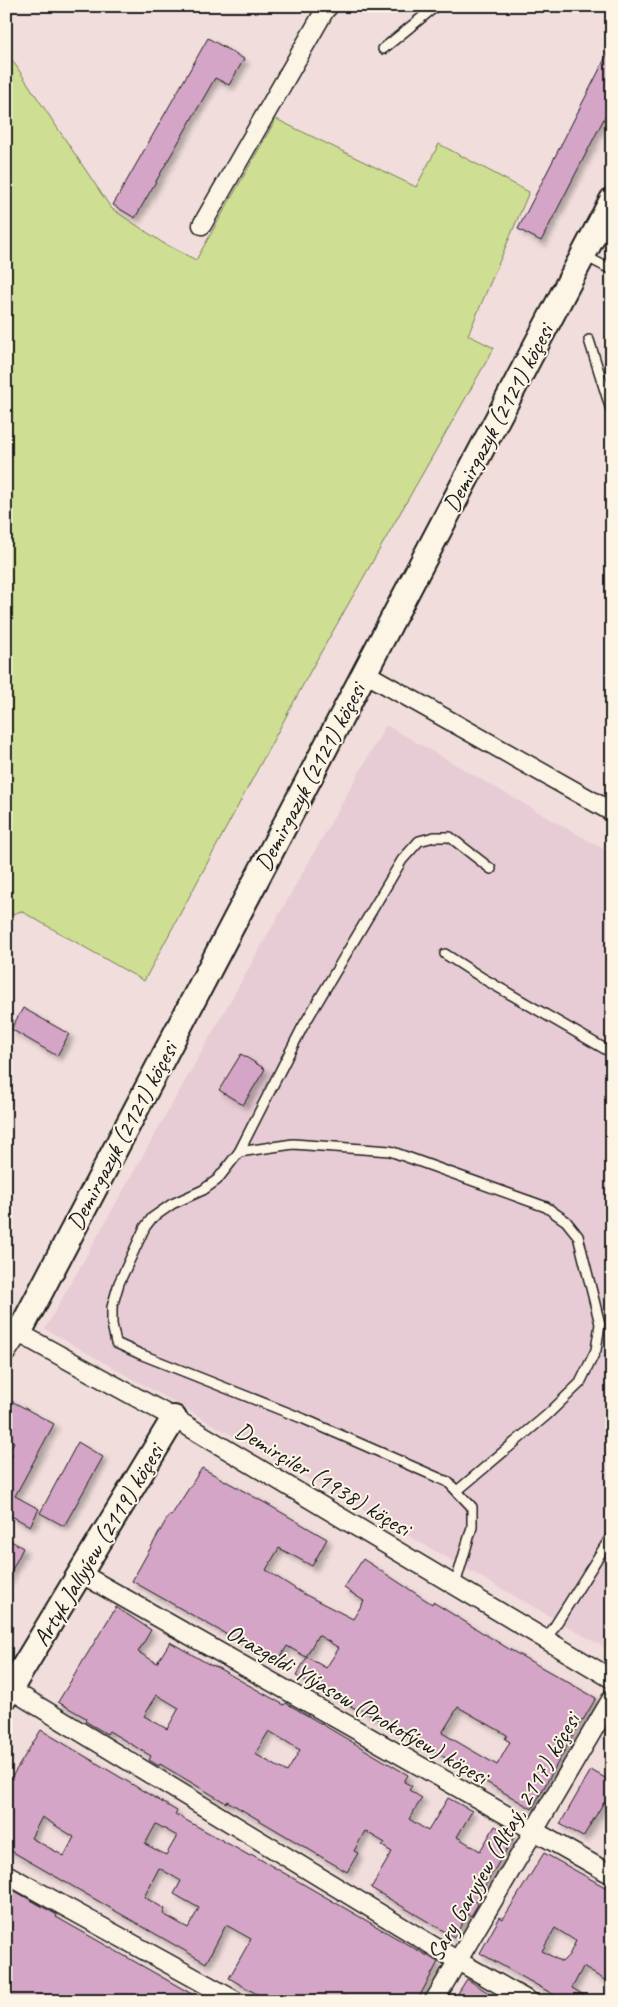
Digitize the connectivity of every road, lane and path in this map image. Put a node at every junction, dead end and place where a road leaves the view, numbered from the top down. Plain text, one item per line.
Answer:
1 (329, 6) edge
2 (436, 6) edge
3 (383, 49) dead end
4 (612, 200) edge
5 (202, 225) dead end
6 (583, 255) junction
7 (612, 270) edge
8 (589, 340) dead end
9 (612, 413) edge
10 (364, 673) junction
11 (612, 812) edge
12 (491, 870) dead end
13 (445, 954) dead end
14 (612, 1053) edge
15 (239, 1152) junction
16 (12, 1330) edge
17 (6, 1353) edge
18 (174, 1418) junction
19 (457, 1491) junction
20 (612, 1535) edge
21 (80, 1573) junction
22 (455, 1586) junction
23 (546, 1640) junction
24 (612, 1679) edge
25 (8, 1693) edge
26 (612, 1698) edge
27 (534, 1831) junction
28 (6, 1874) edge
29 (612, 1874) edge
30 (458, 1961) junction
31 (236, 2001) edge
32 (434, 2001) edge
33 (529, 2001) edge

1 - 5 street
2 - 3 lane
4 - 6 street, Demirgazyk (2121) köçesi
6 - 7 lane
6 - 10 street, Demirgazyk (2121) köçesi
8 - 9 lane
10 - 11 street
10 - 16 street, Demirgazyk (2121) köçesi
12 - 15 lane
13 - 14 lane
15 - 19 lane
15 - 19 lane
16 - 17 street, Demirgazyk (2121) köçesi
16 - 18 street, Demirçiler (1938) köçesi
18 - 21 street, Artyk Jallyýew (2119) köçesi
18 - 22 street, Demirçiler (1938) köçesi
19 - 22 lane
20 - 23 lane
21 - 25 street, Artyk Jallyýew (2119) köçesi
21 - 27 street, Orazgeldi Ylýasow (Prokofýew) köçesi
22 - 23 street, Demirçiler (1938) köçesi
23 - 24 street, Demirçiler (1938) köçesi
25 - 30 street
26 - 27 street, Sary Garyýew (Altaý, 2117) köçesi
27 - 29 street, Orazgeldi Ylýasow (Prokofýew) köçesi
27 - 30 street, Sary Garyýew (Altaý, 2117) köçesi
28 - 31 street
30 - 32 street, Sary Garyýew (Altaý, 2117) köçesi
30 - 33 street

